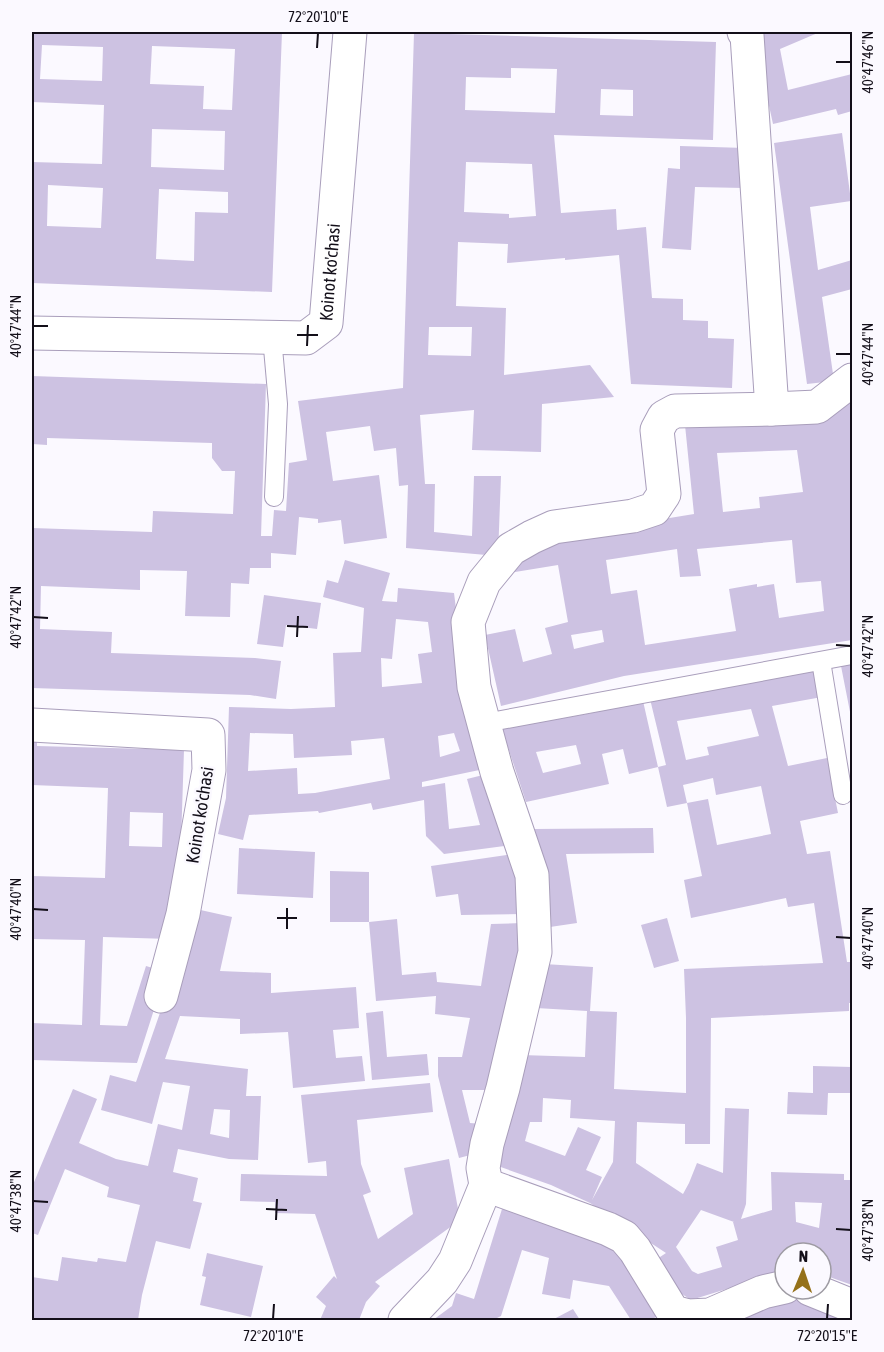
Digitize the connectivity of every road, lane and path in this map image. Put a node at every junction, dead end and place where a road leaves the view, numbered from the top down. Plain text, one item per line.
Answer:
1 (350, 32) edge
2 (744, 32) edge
3 (32, 333) edge
4 (272, 337) junction
5 (852, 380) edge
6 (772, 409) junction
7 (274, 497) dead end
8 (852, 655) edge
9 (821, 661) junction
10 (484, 723) junction
11 (32, 725) edge
12 (843, 795) dead end
13 (161, 996) dead end
14 (486, 1185) junction
15 (773, 1290) edge
16 (833, 1298) edge
17 (852, 1306) edge
18 (405, 1320) edge

1 - 4 street, Koinot ko'chasi
2 - 6 street
3 - 4 street, Koinot ko'chasi
4 - 7 lane
5 - 6 street
6 - 10 street
8 - 9 lane
9 - 10 lane
9 - 12 lane
10 - 14 street
11 - 13 street, Koinot ko'chasi
14 - 15 street
14 - 18 street
16 - 17 street

